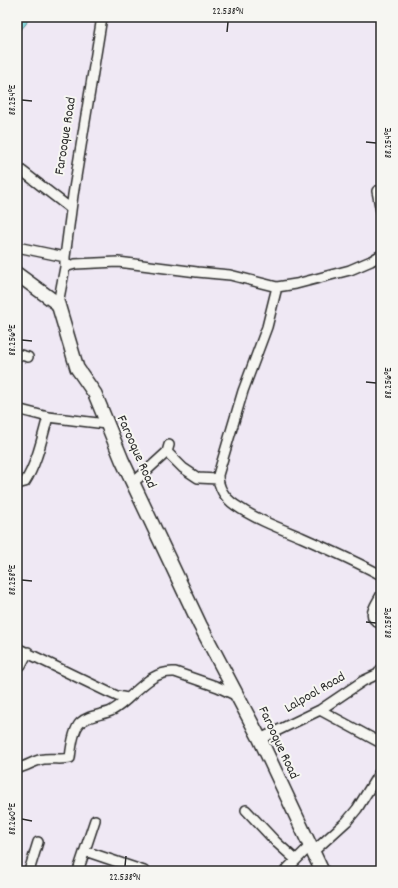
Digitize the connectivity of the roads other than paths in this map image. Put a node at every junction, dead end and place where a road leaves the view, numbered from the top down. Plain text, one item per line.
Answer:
1 (102, 17) edge
2 (17, 167) edge
3 (377, 191) dead end
4 (71, 209) junction
5 (381, 211) edge
6 (17, 247) edge
7 (381, 255) edge
8 (65, 257) junction
9 (65, 267) junction
10 (17, 274) edge
11 (277, 287) junction
12 (58, 304) junction
13 (17, 354) edge
14 (28, 357) dead end
15 (17, 409) edge
16 (48, 417) junction
17 (106, 424) junction
18 (218, 479) junction
19 (132, 483) junction
20 (17, 484) edge
21 (381, 575) edge
22 (381, 595) edge
23 (381, 624) edge
24 (17, 648) edge
25 (28, 652) junction
26 (17, 665) edge
27 (381, 669) edge
28 (239, 697) junction
29 (127, 698) junction
30 (320, 710) junction
31 (260, 739) junction
32 (381, 743) edge
33 (17, 768) edge
34 (381, 770) edge
35 (246, 810) dead end
36 (95, 820) dead end
37 (38, 842) dead end
38 (312, 848) junction
39 (85, 851) junction
40 (296, 860) junction
41 (29, 871) edge
42 (78, 871) edge
43 (144, 871) edge
44 (285, 871) edge
45 (322, 871) edge

1 - 4 street, Farooque Road
2 - 4 street
3 - 5 street
4 - 8 street, Farooque Road
6 - 8 street
7 - 11 street
8 - 9 street, Farooque Road
9 - 11 street
9 - 12 street, Farooque Road
10 - 12 main road
11 - 18 street
12 - 17 main road, Farooque Road
13 - 14 street
15 - 16 street
16 - 17 street
16 - 20 street
17 - 19 main road, Farooque Road
18 - 19 street
18 - 21 street
19 - 28 main road, Farooque Road
22 - 23 street
24 - 25 street
25 - 26 street
25 - 29 street
27 - 30 street, Lalpool Road
28 - 29 street
28 - 31 main road, Farooque Road
29 - 33 street
30 - 31 street, Lalpool Road
30 - 32 street
31 - 38 main road, Farooque Road
34 - 38 street
35 - 40 street
36 - 39 street
37 - 41 street
38 - 40 street
38 - 45 main road, Farooque Road
39 - 42 street
39 - 43 street
40 - 44 street

